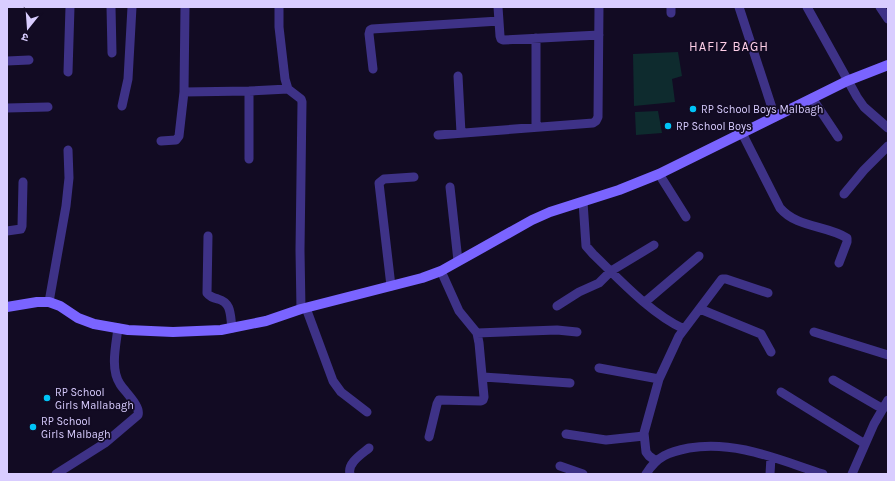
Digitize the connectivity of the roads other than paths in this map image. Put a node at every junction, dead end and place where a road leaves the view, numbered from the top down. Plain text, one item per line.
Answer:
1 (70, 7) edge
2 (111, 7) edge
3 (132, 7) edge
4 (185, 7) edge
5 (279, 7) edge
6 (498, 7) edge
7 (599, 7) edge
8 (739, 7) edge
9 (807, 7) edge
10 (880, 7) edge
11 (888, 18) edge
12 (499, 21) junction
13 (599, 35) junction
14 (536, 38) junction
15 (112, 52) dead end
16 (29, 60) dead end
17 (7, 61) edge
18 (888, 65) edge
19 (373, 69) dead end
20 (68, 72) dead end
21 (458, 76) dead end
22 (847, 81) junction
23 (288, 88) junction
24 (249, 91) junction
25 (184, 92) junction
26 (812, 98) junction
27 (122, 106) dead end
28 (48, 107) dead end
29 (7, 108) edge
30 (775, 117) junction
31 (536, 128) junction
32 (888, 128) edge
33 (461, 133) junction
34 (742, 133) junction
35 (438, 135) dead end
36 (838, 137) dead end
37 (161, 141) dead end
38 (888, 146) edge
39 (68, 150) dead end
40 (249, 159) dead end
41 (659, 174) junction
42 (414, 177) dead end
43 (23, 182) dead end
44 (450, 187) dead end
45 (844, 194) dead end
46 (583, 202) junction
47 (686, 217) dead end
48 (7, 230) edge
49 (208, 236) dead end
50 (654, 245) dead end
51 (699, 256) dead end
52 (458, 261) junction
53 (839, 263) dead end
54 (441, 271) junction
55 (611, 271) junction
56 (391, 286) junction
57 (768, 294) dead end
58 (49, 302) junction
59 (645, 302) junction
60 (557, 306) dead end
61 (7, 307) edge
62 (303, 308) junction
63 (700, 309) junction
64 (118, 328) junction
65 (232, 328) junction
66 (684, 329) junction
67 (577, 332) dead end
68 (814, 332) dead end
69 (477, 333) junction
70 (771, 352) dead end
71 (888, 354) edge
72 (599, 368) dead end
73 (483, 377) junction
74 (659, 379) junction
75 (833, 380) dead end
76 (570, 382) dead end
77 (781, 392) dead end
78 (888, 400) edge
79 (883, 409) junction
80 (367, 412) dead end
81 (566, 434) dead end
82 (644, 436) junction
83 (429, 437) dead end
84 (865, 444) junction
85 (369, 448) dead end
86 (771, 457) junction
87 (656, 461) junction
88 (560, 466) dead end
89 (56, 474) edge
90 (350, 474) edge
91 (583, 474) edge
92 (646, 474) edge
93 (770, 474) edge
94 (823, 474) edge
95 (852, 474) edge

1 - 20 street
2 - 15 street
3 - 27 street
4 - 25 street
5 - 23 street
6 - 12 street
7 - 13 street
8 - 30 street
9 - 22 street
10 - 11 street
12 - 14 street
12 - 19 street
13 - 14 street
13 - 31 street
14 - 31 street
16 - 17 street
18 - 22 street
21 - 33 street
22 - 26 street
22 - 32 street
23 - 24 street
23 - 62 street
24 - 25 street
24 - 40 street
25 - 37 street
26 - 30 street
26 - 36 street
28 - 29 street
30 - 34 street
31 - 33 street
33 - 35 street
34 - 41 street
34 - 53 street
38 - 45 street
39 - 58 street
41 - 46 street
41 - 47 street
42 - 56 street
43 - 48 street
44 - 52 street
46 - 52 street
46 - 55 street
49 - 65 street
50 - 55 street
51 - 59 street
52 - 54 street
54 - 56 street
54 - 69 street
55 - 59 street
55 - 60 street
56 - 62 street
57 - 63 street
58 - 61 street
58 - 64 street
59 - 66 street
62 - 65 street
62 - 80 street
63 - 66 street
63 - 70 street
64 - 65 street
64 - 89 street
66 - 74 street
67 - 69 street
68 - 71 street
69 - 73 street
72 - 74 street
73 - 76 street
73 - 83 street
74 - 82 street
75 - 79 street
77 - 84 street
78 - 79 street
79 - 84 street
81 - 82 street
82 - 87 street
84 - 95 street
85 - 90 street
86 - 87 street
86 - 93 street
86 - 94 street
87 - 92 street
88 - 91 street

